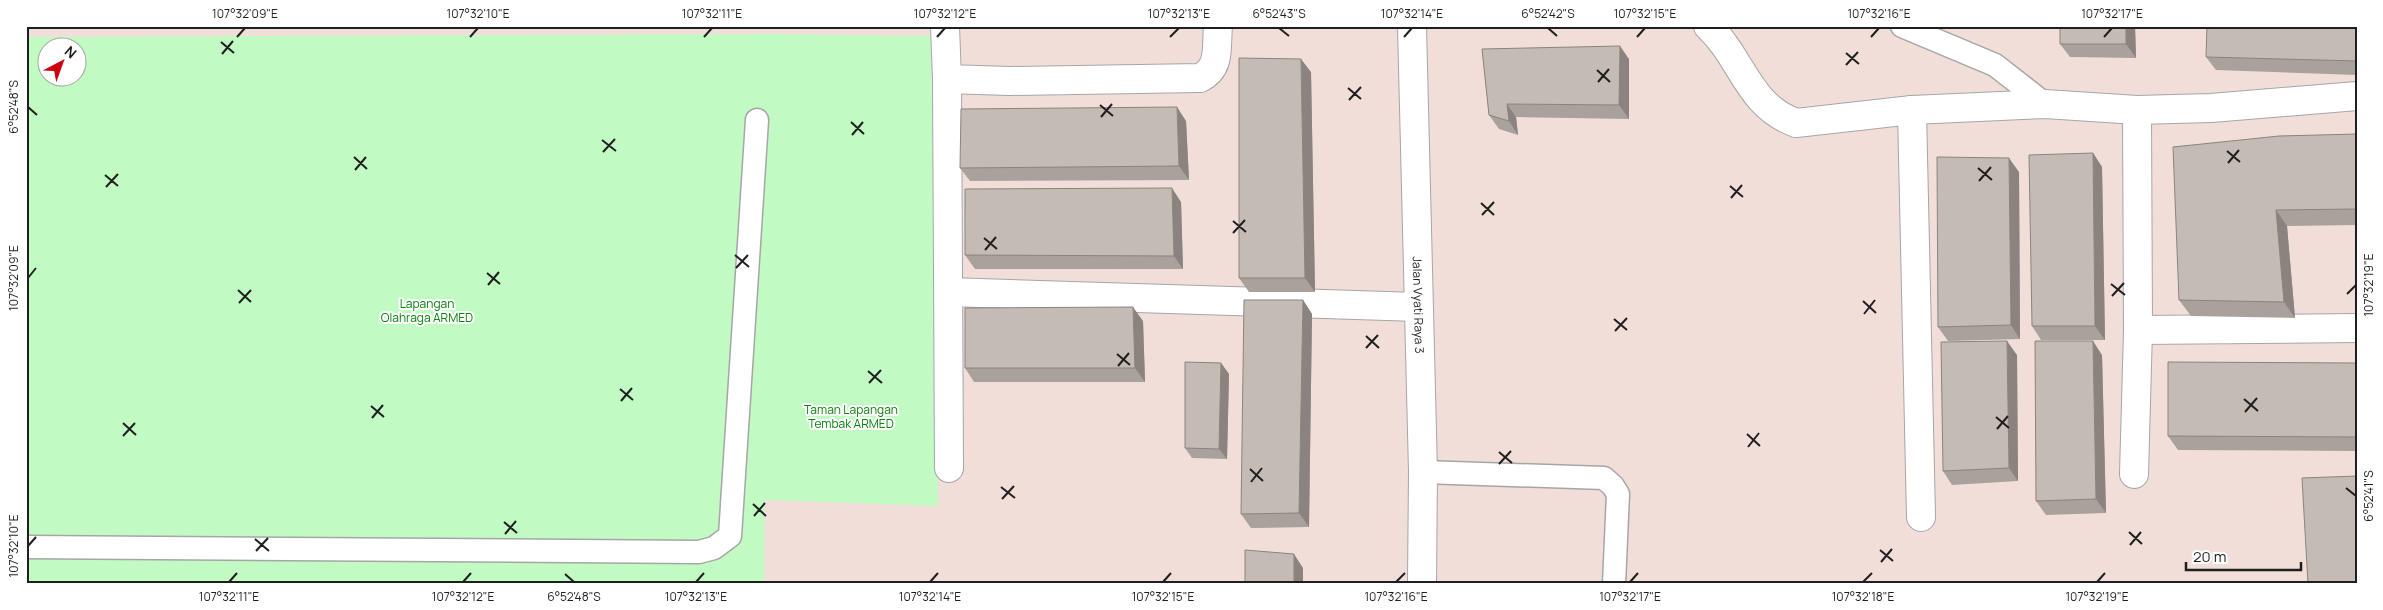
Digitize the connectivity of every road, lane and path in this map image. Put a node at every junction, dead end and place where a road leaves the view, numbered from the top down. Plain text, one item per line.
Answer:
1 (945, 26) edge
2 (1218, 26) edge
3 (1412, 26) edge
4 (1708, 26) edge
5 (1902, 26) edge
6 (947, 79) junction
7 (2357, 96) edge
8 (2045, 104) junction
9 (1912, 110) junction
10 (2137, 110) junction
11 (757, 120) dead end
12 (949, 292) junction
13 (1418, 307) junction
14 (2357, 328) edge
15 (2138, 330) junction
16 (949, 468) dead end
17 (1423, 472) junction
18 (2134, 474) dead end
19 (1921, 517) dead end
20 (26, 547) edge
21 (1422, 584) edge
22 (1614, 584) edge

1 - 6 street
2 - 6 street
3 - 13 street, Jalan Vyati Raya 3
4 - 9 street
5 - 8 lane
6 - 12 street
7 - 10 street
8 - 9 street
8 - 10 street
9 - 19 street
10 - 15 street
11 - 20 lane
12 - 13 street
12 - 16 street
13 - 17 street, Jalan Vyati Raya 3
14 - 15 street
15 - 18 street
17 - 21 street, Jalan Vyati Raya 3
17 - 22 lane

